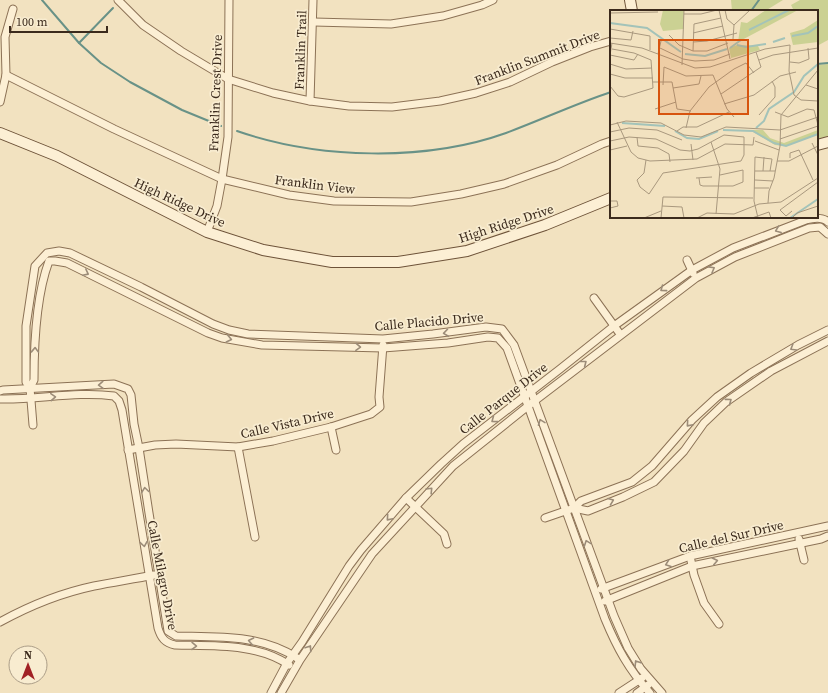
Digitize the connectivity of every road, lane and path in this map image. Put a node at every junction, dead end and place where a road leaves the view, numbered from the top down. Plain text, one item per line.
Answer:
1 (118, 0) edge
2 (229, 0) edge
3 (313, 0) edge
4 (493, 0) edge
5 (630, 0) edge
6 (13, 9) dead end
7 (632, 10) edge
8 (314, 22) junction
9 (610, 42) edge
10 (6, 75) junction
11 (228, 79) junction
12 (310, 101) junction
13 (0, 102) edge
14 (0, 133) edge
15 (610, 141) edge
16 (828, 142) edge
17 (818, 145) edge
18 (222, 179) junction
19 (610, 198) edge
20 (821, 219) junction
21 (828, 222) edge
22 (820, 227) junction
23 (207, 232) junction
24 (828, 234) edge
25 (47, 253) junction
26 (687, 260) dead end
27 (49, 261) junction
28 (692, 270) junction
29 (696, 278) junction
30 (141, 287) junction
31 (137, 298) junction
32 (594, 298) dead end
33 (213, 324) junction
34 (26, 326) junction
35 (614, 326) junction
36 (36, 327) junction
37 (502, 329) junction
38 (828, 330) edge
39 (208, 332) junction
40 (620, 334) junction
41 (293, 336) junction
42 (498, 338) junction
43 (384, 339) junction
44 (828, 341) edge
45 (292, 345) junction
46 (384, 348) junction
47 (768, 363) junction
48 (560, 369) junction
49 (771, 371) junction
50 (566, 377) junction
51 (123, 387) junction
52 (30, 388) junction
53 (0, 391) edge
54 (531, 391) junction
55 (524, 396) junction
56 (0, 398) edge
57 (116, 398) junction
58 (31, 399) junction
59 (531, 403) junction
60 (33, 425) dead end
61 (331, 427) junction
62 (463, 444) junction
63 (672, 445) junction
64 (551, 446) junction
65 (238, 447) junction
66 (139, 448) junction
67 (544, 449) junction
68 (128, 450) junction
69 (336, 450) dead end
70 (470, 453) junction
71 (682, 453) junction
72 (406, 498) junction
73 (415, 506) junction
74 (574, 508) junction
75 (566, 511) junction
76 (149, 513) junction
77 (140, 514) junction
78 (545, 518) dead end
79 (828, 526) edge
80 (798, 533) junction
81 (828, 536) edge
82 (255, 537) dead end
83 (447, 544) dead end
84 (800, 544) junction
85 (690, 556) junction
86 (804, 560) dead end
87 (692, 566) junction
88 (158, 574) junction
89 (150, 576) junction
90 (342, 577) junction
91 (351, 584) junction
92 (604, 588) junction
93 (595, 591) junction
94 (608, 600) junction
95 (599, 603) junction
96 (0, 622) edge
97 (719, 624) dead end
98 (170, 632) junction
99 (234, 638) junction
100 (164, 640) junction
101 (233, 647) junction
102 (293, 655) junction
103 (300, 660) junction
104 (287, 663) junction
105 (295, 668) junction
106 (645, 675) junction
107 (638, 680) junction
108 (652, 682) junction
109 (645, 687) junction
110 (272, 693) edge
111 (281, 693) edge
112 (619, 693) edge
113 (637, 693) edge
114 (650, 693) edge
115 (662, 693) edge

1 - 11 street, Franklin Summit Drive
2 - 11 street, Franklin Crest Drive
3 - 8 street, Franklin Trail
4 - 8 street
5 - 7 street
6 - 10 street
8 - 12 street, Franklin Trail
9 - 12 street, Franklin Summit Drive
10 - 13 street
10 - 18 street, Franklin View
11 - 12 street, Franklin Summit Drive
11 - 18 street, Franklin Crest Drive
14 - 23 street, High Ridge Drive
15 - 18 street, Franklin View
16 - 17 street
18 - 23 street, Franklin Crest Drive
19 - 23 street, High Ridge Drive
20 - 21 street
20 - 22 street
20 -> 28 street, Calle Parque Drive
22 - 24 street
29 -> 22 street, Calle Parque Drive
25 - 27 street
25 - 30 street, Calle Placido Drive
25 - 34 street
26 - 28 street
27 -> 31 street, Calle Placido Drive
27 - 36 street
28 - 29 street
28 -> 35 street, Calle Parque Drive
29 - 40 street, Calle Parque Drive
30 - 31 street
30 - 33 street, Calle Placido Drive
31 - 39 street, Calle Placido Drive
32 - 35 street
33 - 39 street
33 - 41 street, Calle Placido Drive
34 - 36 street
34 - 52 street
35 - 40 street
35 - 48 street, Calle Parque Drive
52 -> 36 street
37 - 42 street
37 -> 43 street, Calle Placido Drive
37 - 54 street, Calle Placido Drive
38 -> 47 street
39 -> 45 street, Calle Placido Drive
50 -> 40 street, Calle Parque Drive
41 - 43 street, Calle Placido Drive
41 - 45 street
42 - 46 street, Calle Placido Drive
42 - 55 street, Calle Placido Drive
43 - 46 street, Calle Vista Drive
44 - 49 street
45 -> 46 street, Calle Placido Drive
46 - 61 street, Calle Vista Drive
47 - 49 street
47 -> 63 street
48 - 50 street
48 - 54 street, Calle Parque Drive
71 -> 49 street
50 - 59 street, Calle Parque Drive
51 -> 52 street
51 - 57 street
51 - 66 street, Calle Milagro Drive
52 - 53 street
52 - 58 street
54 - 55 street, Calle Parque Drive
54 - 59 street, Calle Placido Drive
55 - 59 street, Calle Placido Drive
55 -> 62 street, Calle Parque Drive
56 - 58 street
58 -> 57 street
57 - 68 street, Calle Milagro Drive
58 - 60 street
64 -> 59 street, Calle Placido Drive
59 - 67 street, Calle Placido Drive
59 - 70 street, Calle Parque Drive
61 - 65 street, Calle Vista Drive
61 - 69 street
62 - 70 street
62 - 72 street, Calle Parque Drive
63 - 71 street
63 - 74 street
64 - 67 street
64 - 74 street, Calle Placido Drive
65 - 66 street, Calle Vista Drive
65 - 82 street
66 - 68 street, Calle Vista Drive
76 -> 66 street, Calle Milagro Drive
67 - 75 street, Calle Placido Drive
68 - 77 street, Calle Milagro Drive
73 -> 70 street, Calle Parque Drive
74 -> 71 street
72 - 73 street
72 -> 90 street, Calle Parque Drive
73 - 83 street
73 - 91 street, Calle Parque Drive
74 - 75 street
92 -> 74 street, Calle Placido Drive
75 - 78 street
75 - 93 street, Calle Placido Drive
76 - 77 street, Calle Milagro Drive
76 - 88 street, Calle Milagro Drive
77 -> 89 street, Calle Milagro Drive
79 - 80 street, Calle del Sur Drive
80 - 84 street
80 - 85 street, Calle del Sur Drive
81 - 84 street, Calle del Sur Drive
84 - 86 street
87 -> 84 street, Calle del Sur Drive
85 - 87 street
85 -> 92 street, Calle del Sur Drive
87 - 94 street, Calle del Sur Drive
87 - 97 street
88 - 89 street
88 - 98 street, Calle Milagro Drive
89 - 96 street
89 - 100 street, Calle Milagro Drive
90 - 91 street
90 - 102 street, Calle Parque Drive
103 -> 91 street, Calle Parque Drive
92 - 93 street, Calle del Sur Drive
92 - 94 street, Calle Placido Drive
93 - 95 street, Calle Placido Drive
94 - 95 street, Calle del Sur Drive
106 -> 94 street, Calle Placido Drive
95 - 107 street, Calle Placido Drive
98 - 99 street, Calle Milagro Drive
98 - 100 street, Calle Milagro Drive
99 - 101 street
102 -> 99 street, Calle Milagro Drive
100 -> 101 street, Calle Milagro Drive
101 - 104 street, Calle Milagro Drive
102 - 103 street, Calle Milagro Drive
102 - 104 street, Calle Parque Drive
103 - 105 street, Calle Parque Drive
104 - 105 street, Calle Milagro Drive
104 - 110 street, Calle Parque Drive
105 - 111 street, Calle Parque Drive
106 - 107 street
106 - 108 street, Calle Placido Drive
107 - 109 street, Calle Placido Drive
107 - 112 street
108 - 109 street
108 - 115 street, Calle Placido Drive
109 - 113 street
109 - 114 street, Calle Placido Drive

